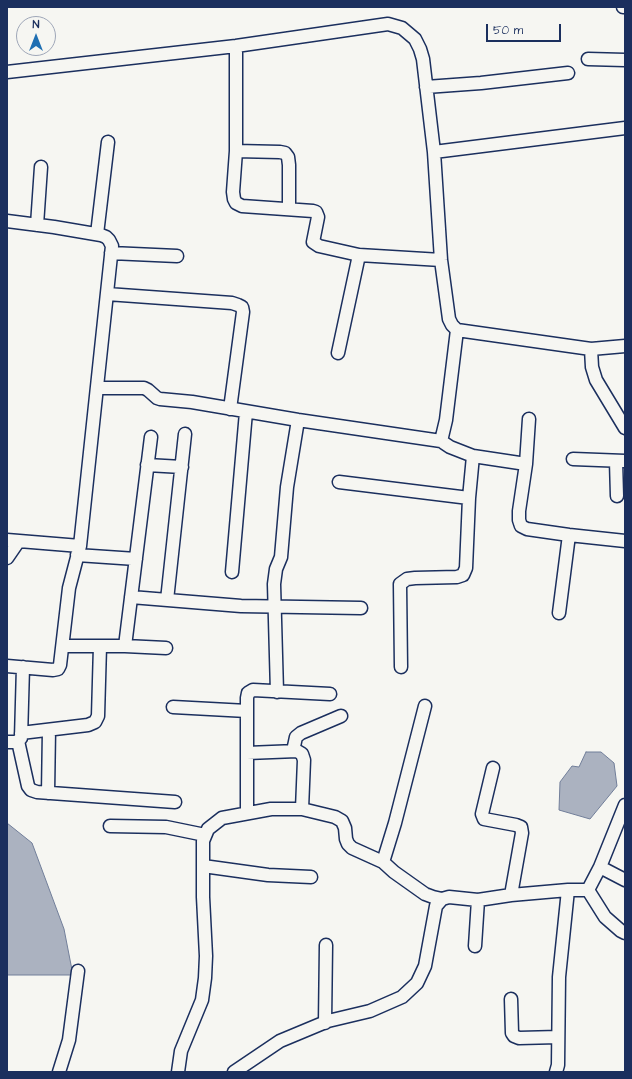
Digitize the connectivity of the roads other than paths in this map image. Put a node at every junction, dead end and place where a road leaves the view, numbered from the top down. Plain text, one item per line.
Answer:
1 (236, 46) junction
2 (588, 59) dead end
3 (625, 60) edge
4 (7, 72) edge
5 (568, 73) dead end
6 (426, 87) junction
7 (625, 128) edge
8 (108, 142) dead end
9 (236, 151) junction
10 (434, 152) junction
11 (41, 167) dead end
12 (289, 209) junction
13 (7, 221) edge
14 (37, 225) junction
15 (97, 234) junction
16 (111, 253) junction
17 (359, 255) junction
18 (177, 256) dead end
19 (441, 260) junction
20 (106, 294) junction
21 (457, 330) junction
22 (625, 346) edge
23 (591, 349) junction
24 (338, 353) dead end
25 (97, 388) junction
26 (230, 409) junction
27 (246, 412) junction
28 (529, 419) dead end
29 (298, 420) junction
30 (625, 428) edge
31 (185, 434) dead end
32 (151, 437) dead end
33 (441, 441) junction
34 (473, 456) junction
35 (573, 459) dead end
36 (620, 461) edge
37 (526, 464) junction
38 (147, 465) junction
39 (182, 468) junction
40 (339, 482) dead end
41 (617, 496) dead end
42 (469, 498) junction
43 (569, 535) junction
44 (13, 541) edge
45 (625, 541) edge
46 (78, 551) junction
47 (7, 558) edge
48 (136, 559) junction
49 (232, 572) dead end
50 (131, 597) junction
51 (167, 600) junction
52 (276, 607) junction
53 (361, 608) dead end
54 (559, 613) dead end
55 (63, 646) junction
56 (100, 646) junction
57 (125, 646) junction
58 (166, 648) dead end
59 (7, 666) edge
60 (23, 667) junction
61 (401, 667) dead end
62 (277, 692) junction
63 (330, 694) dead end
64 (425, 706) dead end
65 (173, 707) dead end
66 (247, 711) junction
67 (341, 716) dead end
68 (49, 730) junction
69 (16, 739) edge
70 (293, 751) junction
71 (247, 753) junction
72 (493, 768) dead end
73 (48, 793) junction
74 (175, 802) dead end
75 (625, 805) edge
76 (302, 809) junction
77 (247, 813) junction
78 (110, 826) dead end
79 (205, 835) junction
80 (383, 862) junction
81 (203, 866) junction
82 (600, 867) junction
83 (311, 877) dead end
84 (625, 880) edge
85 (568, 890) junction
86 (588, 890) junction
87 (511, 895) junction
88 (442, 899) junction
89 (478, 900) junction
90 (625, 933) edge
91 (326, 945) dead end
92 (475, 946) dead end
93 (78, 971) dead end
94 (511, 999) dead end
95 (325, 1023) junction
96 (558, 1037) junction
97 (59, 1072) edge
98 (178, 1072) edge
99 (234, 1072) edge
100 (556, 1072) edge

1 - 4 street
1 - 6 street
1 - 9 street
2 - 3 street
5 - 6 street
6 - 10 street
7 - 10 street
8 - 15 street
9 - 12 street
9 - 12 street
10 - 19 street
11 - 14 street
12 - 17 street
13 - 14 street
14 - 15 street
15 - 16 street
16 - 18 street
16 - 20 street
17 - 19 street
17 - 24 street
19 - 21 street
20 - 25 street
20 - 26 street
21 - 23 street
21 - 33 street
22 - 23 street
23 - 30 street
25 - 26 street
25 - 46 street
26 - 27 street
27 - 29 street
27 - 49 street
28 - 37 street
29 - 33 street
29 - 52 street
31 - 39 street
32 - 38 street
33 - 34 street
34 - 37 street
34 - 42 street
35 - 36 street
36 - 41 street
37 - 43 street
38 - 39 street
38 - 48 street
39 - 51 street
40 - 42 street
42 - 61 street
43 - 45 street
43 - 54 street
44 - 46 street
44 - 47 street
46 - 48 street
46 - 55 street
48 - 50 street
50 - 51 street
50 - 57 street
51 - 52 street
52 - 53 street
52 - 62 street
55 - 56 street
55 - 60 street
56 - 57 street
56 - 68 street
57 - 58 street
59 - 60 street
60 - 69 street
62 - 63 street
62 - 66 street
64 - 80 street
65 - 66 street
66 - 71 street
67 - 70 street
68 - 69 street
68 - 73 street
69 - 73 street
70 - 71 street
70 - 76 street
71 - 77 street
72 - 87 street
73 - 74 street
75 - 82 street
76 - 77 street
76 - 80 street
77 - 79 street
78 - 79 street
79 - 81 street
80 - 88 street
81 - 83 street
81 - 98 street
82 - 84 street
82 - 86 street
85 - 86 street
85 - 87 street
85 - 96 street
86 - 90 street
87 - 89 street
88 - 89 street
88 - 95 street
89 - 92 street
91 - 95 street
93 - 97 street
94 - 96 street
95 - 99 street
96 - 100 street

